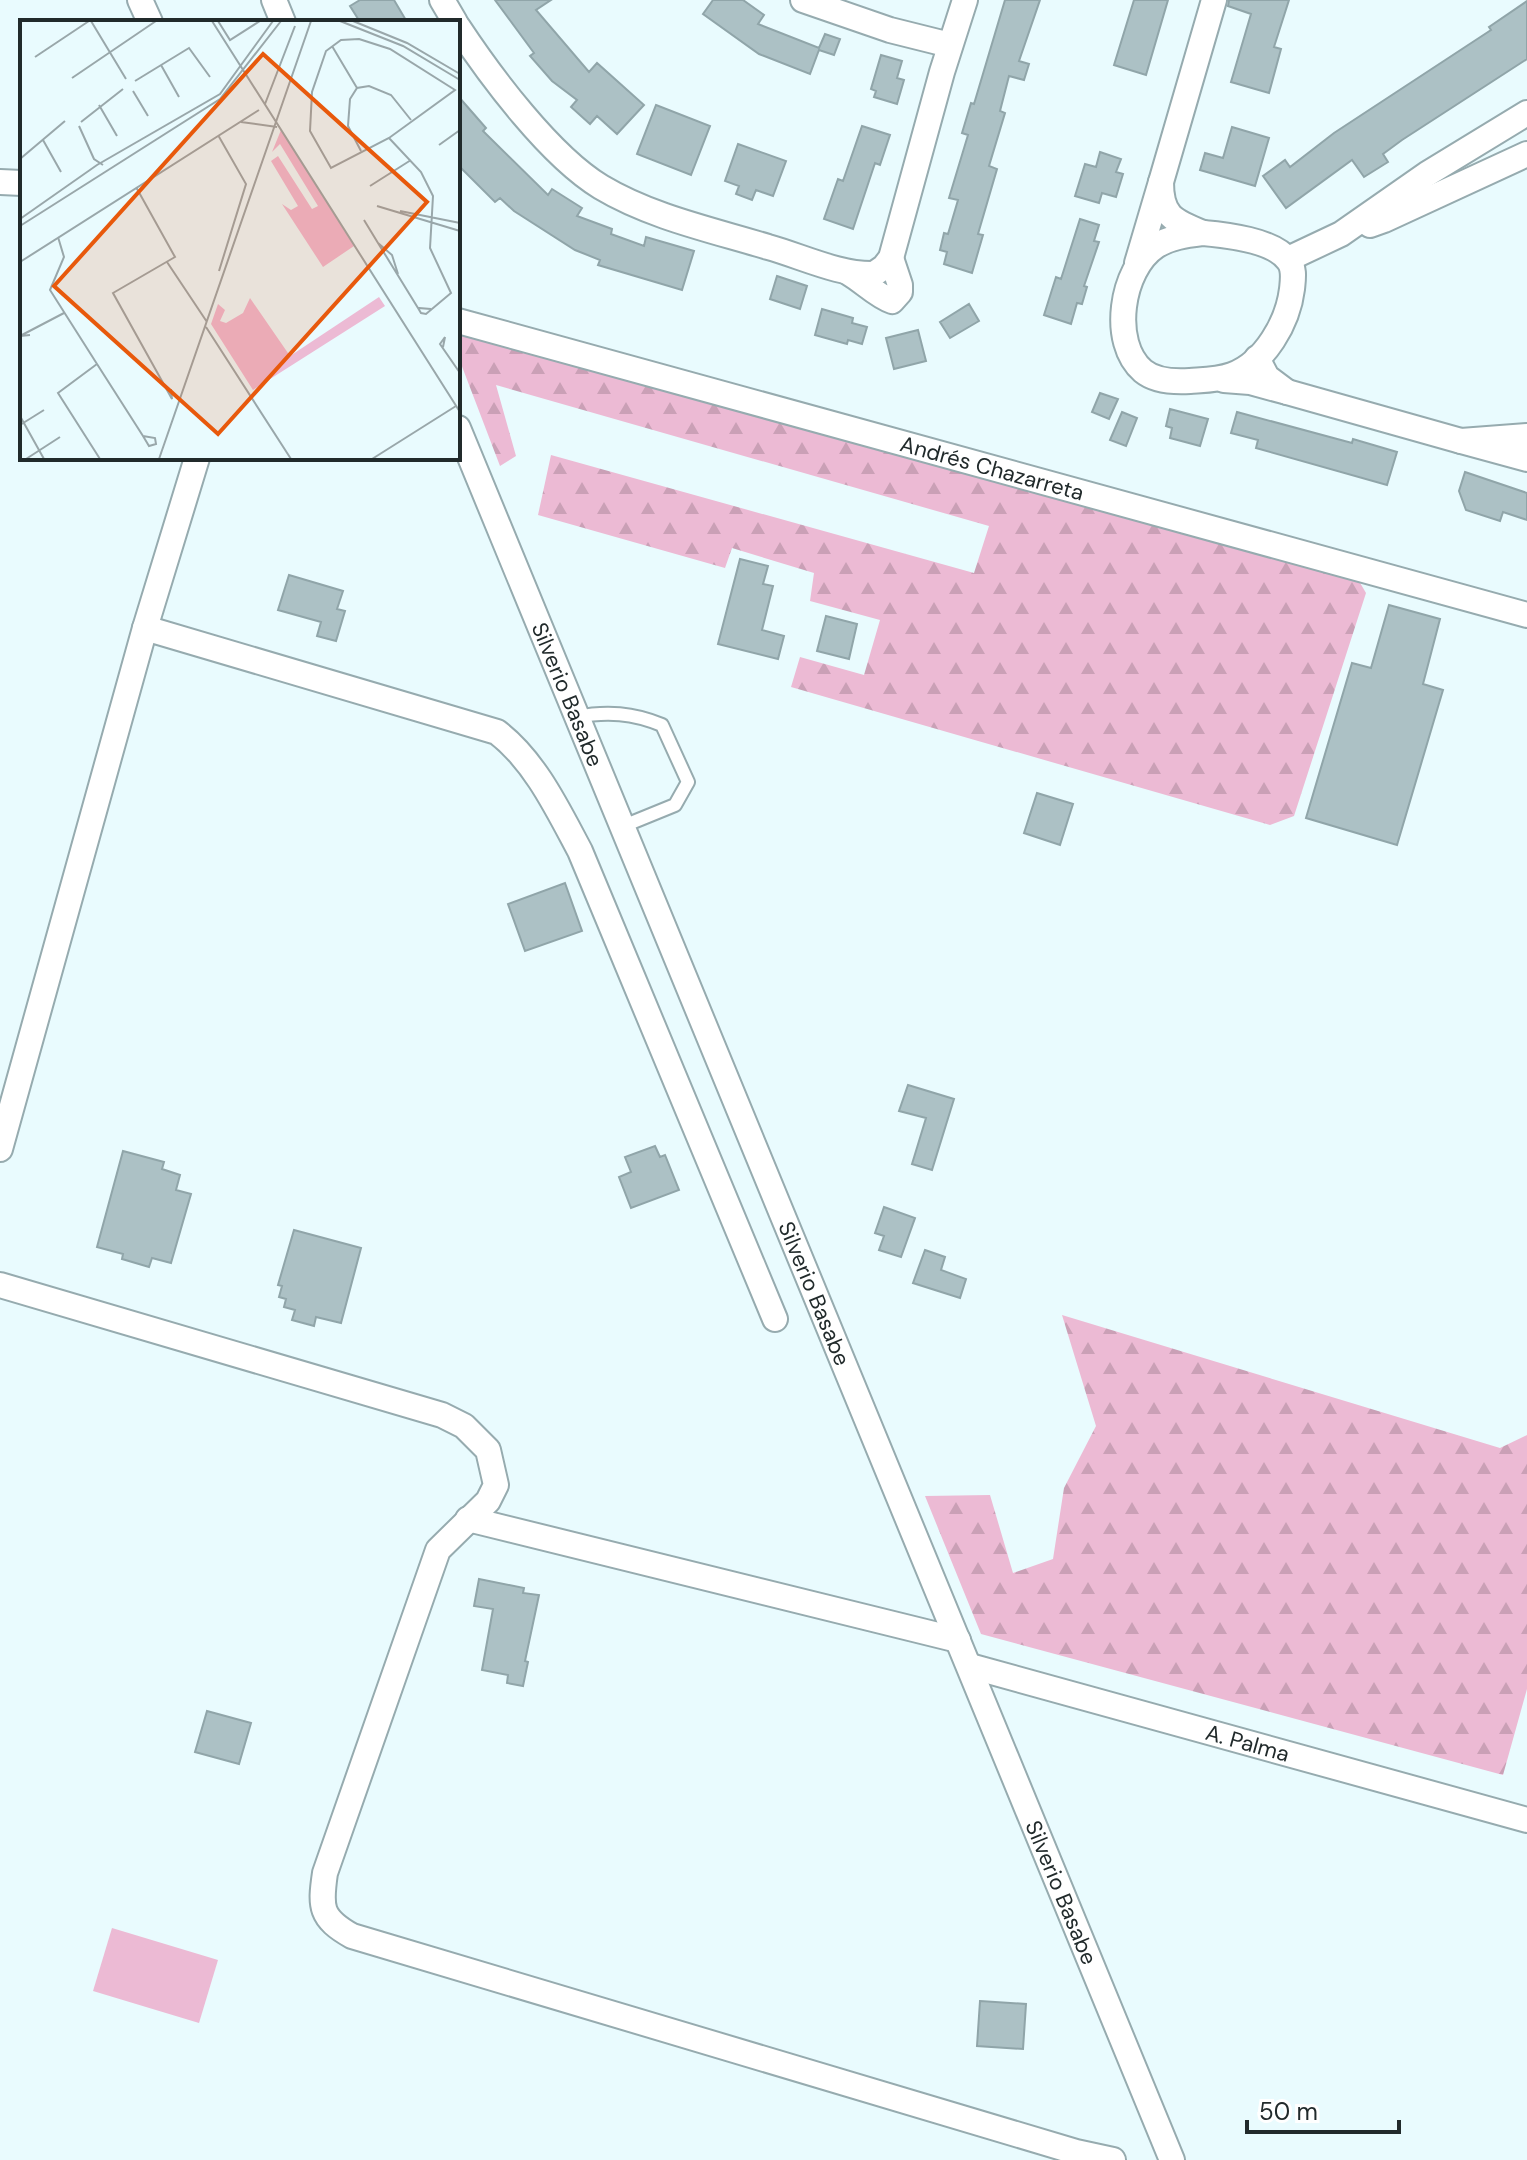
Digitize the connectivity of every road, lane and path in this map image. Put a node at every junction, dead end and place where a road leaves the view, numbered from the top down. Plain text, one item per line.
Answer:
1 (140, 0) edge
2 (274, 0) edge
3 (442, 0) edge
4 (803, 0) edge
5 (965, 0) edge
6 (1214, 0) edge
7 (149, 20) edge
8 (282, 20) edge
9 (454, 20) edge
10 (460, 30) edge
11 (950, 45) junction
12 (1527, 113) edge
13 (1527, 154) edge
14 (0, 182) edge
15 (1161, 182) junction
16 (20, 183) edge
17 (1203, 233) junction
18 (1341, 234) junction
19 (1288, 259) junction
20 (1132, 280) junction
21 (460, 322) edge
22 (1257, 358) junction
23 (1214, 380) junction
24 (1287, 392) junction
25 (460, 433) edge
26 (1527, 436) edge
27 (1461, 441) junction
28 (1527, 459) edge
29 (196, 460) edge
30 (1527, 615) edge
31 (145, 628) junction
32 (576, 717) junction
33 (621, 827) junction
34 (0, 1149) edge
35 (0, 1285) edge
36 (775, 1319) dead end
37 (468, 1519) junction
38 (958, 1640) junction
39 (970, 1666) junction
40 (1527, 1820) edge
41 (1081, 2156) edge
42 (1113, 2160) edge
43 (1172, 2160) edge

1 - 7 street
2 - 8 street
3 - 9 street
4 - 11 street
5 - 11 street
6 - 15 street
10 - 11 street
12 - 18 street
13 - 18 street
14 - 16 street
15 - 17 street
15 - 20 street
17 - 19 street
17 - 20 street
18 - 19 street
19 - 22 street
20 - 23 street
21 - 30 street, Andrés Chazarreta
22 - 23 street
22 - 24 street
23 - 24 street
24 - 27 street
25 - 32 street, Silverio Basabe
26 - 27 street
27 - 28 street
29 - 31 street
31 - 34 street
31 - 36 street
32 - 33 street, Silverio Basabe
32 - 33 lane
33 - 38 street, Silverio Basabe
35 - 37 street
37 - 38 street
37 - 41 street
38 - 39 street, Silverio Basabe
39 - 40 street, A. Palma
39 - 43 street, Silverio Basabe
41 - 42 street

